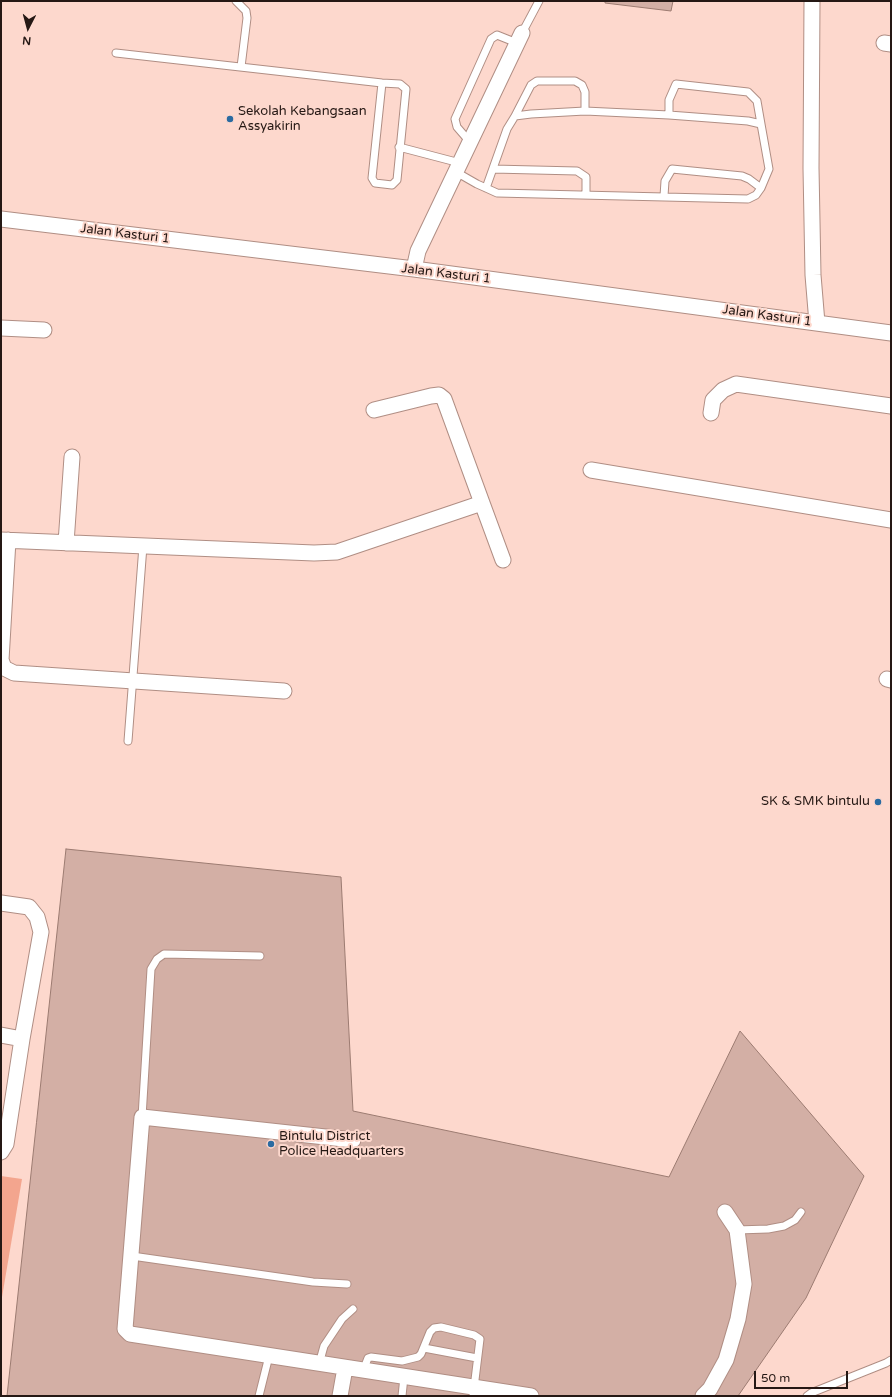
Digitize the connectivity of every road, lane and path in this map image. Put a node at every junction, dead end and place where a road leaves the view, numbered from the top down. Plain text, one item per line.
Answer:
1 (236, 1) edge
2 (539, 1) edge
3 (812, 1) edge
4 (519, 38) junction
5 (116, 53) dead end
6 (241, 67) junction
7 (382, 83) junction
8 (585, 111) junction
9 (669, 115) junction
10 (515, 116) junction
11 (761, 124) junction
12 (470, 143) junction
13 (399, 147) junction
14 (458, 167) junction
15 (493, 169) junction
16 (486, 188) junction
17 (761, 188) junction
18 (586, 194) junction
19 (664, 196) junction
20 (1, 219) edge
21 (414, 269) junction
22 (817, 323) junction
23 (1, 328) edge
24 (44, 330) dead end
25 (891, 333) edge
26 (891, 406) edge
27 (374, 410) dead end
28 (711, 413) dead end
29 (72, 457) dead end
30 (591, 470) dead end
31 (482, 503) junction
32 (891, 520) edge
33 (4, 540) edge
34 (66, 543) junction
35 (143, 546) junction
36 (503, 560) dead end
37 (133, 681) junction
38 (284, 690) dead end
39 (128, 741) dead end
40 (1, 903) edge
41 (260, 956) dead end
42 (1, 1035) edge
43 (22, 1039) junction
44 (142, 1117) junction
45 (353, 1140) dead end
46 (1, 1152) edge
47 (725, 1212) dead end
48 (801, 1212) dead end
49 (737, 1230) junction
50 (132, 1256) junction
51 (347, 1284) dead end
52 (353, 1309) dead end
53 (424, 1348) junction
54 (269, 1356) junction
55 (477, 1358) junction
56 (891, 1360) edge
57 (319, 1364) junction
58 (345, 1368) junction
59 (363, 1371) junction
60 (404, 1377) junction
61 (473, 1391) edge
62 (259, 1396) edge
63 (340, 1396) edge
64 (402, 1396) edge
65 (531, 1396) edge
66 (703, 1396) edge
67 (807, 1396) edge

1 - 6 lane
2 - 4 lane
3 - 22 street
4 - 12 street
4 - 12 lane
5 - 6 lane
6 - 7 lane
7 - 13 lane
7 - 13 lane
8 - 9 lane
8 - 10 lane
8 - 10 lane
9 - 11 lane
9 - 11 lane
10 - 15 lane
11 - 17 lane
12 - 14 street
13 - 14 lane
14 - 16 lane
14 - 21 street
15 - 16 lane
15 - 18 lane
16 - 18 lane
17 - 19 lane
17 - 19 lane
18 - 19 lane
20 - 21 street, Jalan Kasturi 1
21 - 22 street, Jalan Kasturi 1
22 - 25 street, Jalan Kasturi 1
23 - 24 street
26 - 28 street
27 - 31 street
29 - 34 street
30 - 32 street
31 - 35 street
31 - 36 street
33 - 34 street
33 - 37 street
34 - 35 street
35 - 37 lane
37 - 38 street
37 - 39 lane
40 - 43 street
41 - 44 lane
42 - 43 street
43 - 46 street
44 - 45 street
44 - 50 street
47 - 49 street
48 - 49 lane
49 - 66 street
50 - 51 lane
50 - 54 street
52 - 57 lane
53 - 55 lane
53 - 55 lane
53 - 59 lane
54 - 57 street
54 - 62 lane
55 - 61 lane
56 - 67 lane
57 - 58 street
58 - 59 street
58 - 63 street
59 - 60 street
60 - 61 street
60 - 64 lane
61 - 65 street

